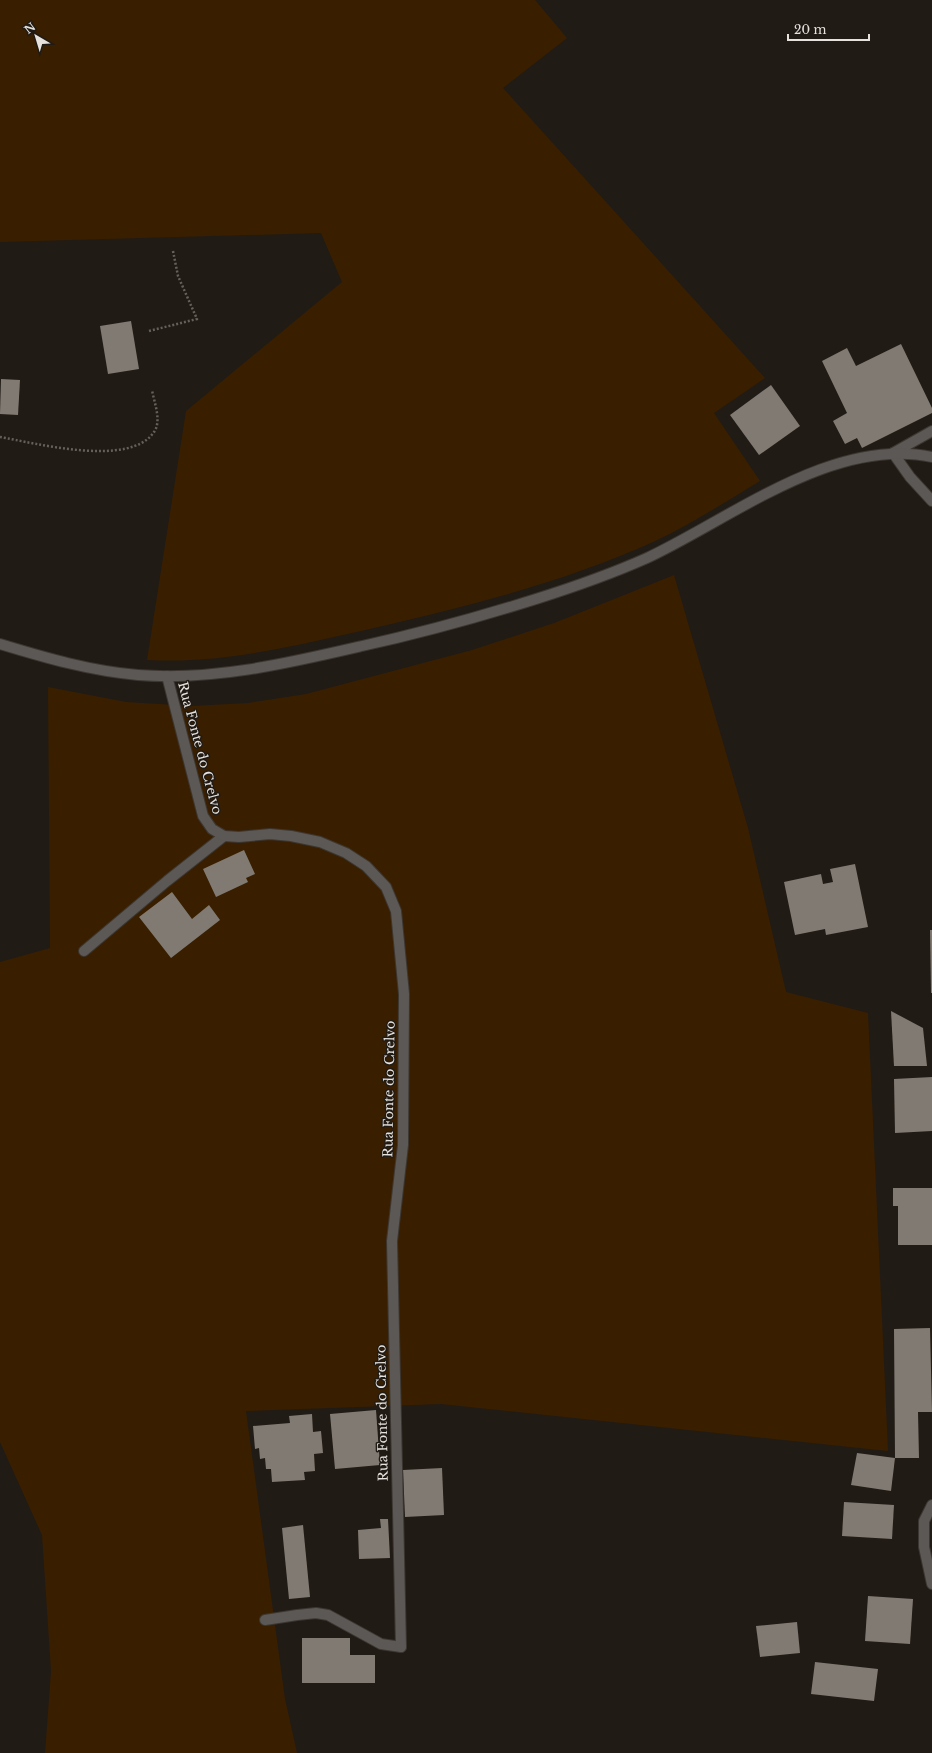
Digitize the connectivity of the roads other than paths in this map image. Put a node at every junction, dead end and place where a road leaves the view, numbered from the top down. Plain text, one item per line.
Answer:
1 (932, 431) edge
2 (893, 453) junction
3 (932, 457) edge
4 (932, 501) edge
5 (0, 644) edge
6 (167, 676) junction
7 (224, 836) junction
8 (84, 951) dead end
9 (932, 1505) edge
10 (932, 1584) edge
11 (265, 1620) dead end

1 - 2 street
2 - 3 street
2 - 4 street
2 - 6 street
5 - 6 street
6 - 7 street, Rua Fonte do Crelvo
7 - 8 street
7 - 11 street, Rua Fonte do Crelvo
9 - 10 street

